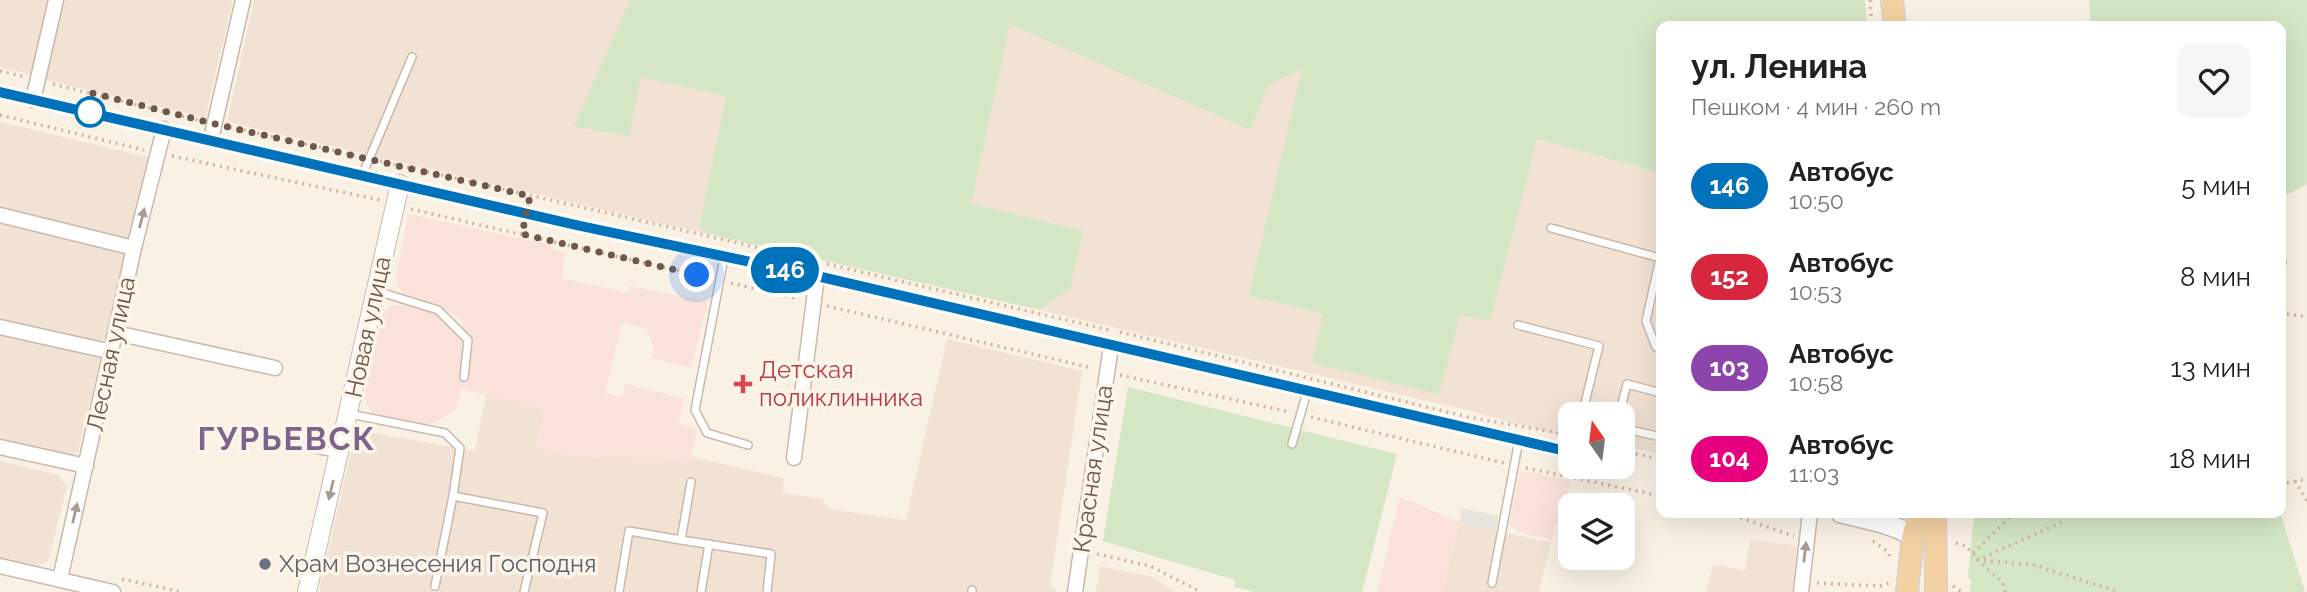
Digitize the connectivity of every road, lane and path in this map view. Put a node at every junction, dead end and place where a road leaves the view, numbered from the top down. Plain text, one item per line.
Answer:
1 (56, 0) edge
2 (243, 0) edge
3 (1870, 0) edge
4 (1892, 0) edge
5 (1872, 21) edge
6 (1894, 21) edge
7 (412, 57) dead end
8 (0, 71) edge
9 (37, 80) junction
10 (33, 100) dead end
11 (0, 115) edge
12 (215, 124) junction
13 (164, 129) dead end
14 (211, 139) dead end
15 (158, 153) junction
16 (369, 158) junction
17 (362, 176) dead end
18 (400, 184) dead end
19 (530, 196) junction
20 (394, 205) junction
21 (0, 215) edge
22 (1551, 228) dead end
23 (522, 234) junction
24 (134, 248) junction
25 (1656, 257) edge
26 (724, 258) dead end
27 (817, 276) dead end
28 (1656, 276) edge
29 (720, 281) junction
30 (376, 291) junction
31 (814, 303) junction
32 (2287, 314) dead end
33 (2307, 317) edge
34 (1518, 326) dead end
35 (0, 327) edge
36 (116, 332) junction
37 (1111, 346) dead end
38 (1656, 348) edge
39 (112, 352) junction
40 (275, 368) dead end
41 (1107, 372) junction
42 (464, 377) dead end
43 (1307, 392) dead end
44 (1656, 392) edge
45 (1585, 402) edge
46 (1622, 402) edge
47 (349, 414) junction
48 (1301, 414) junction
49 (1635, 431) edge
50 (239, 432) dead end
51 (1558, 433) edge
52 (1656, 436) edge
53 (1519, 440) dead end
54 (1292, 444) dead end
55 (748, 445) dead end
56 (0, 447) edge
57 (340, 454) junction
58 (1635, 454) edge
59 (794, 458) dead end
60 (1656, 459) edge
61 (86, 466) junction
62 (1515, 466) junction
63 (1558, 474) edge
64 (2307, 479) edge
65 (1588, 480) edge
66 (2295, 481) junction
67 (691, 482) dead end
68 (2286, 483) edge
69 (1656, 495) edge
70 (453, 496) junction
71 (2307, 501) edge
72 (1742, 518) edge
73 (1809, 518) edge
74 (1879, 518) edge
75 (1935, 518) edge
76 (2009, 518) edge
77 (1902, 521) edge
78 (2062, 522) dead end
79 (681, 540) junction
80 (1807, 540) junction
81 (1955, 542) dead end
82 (709, 544) junction
83 (1081, 550) junction
84 (1973, 554) junction
85 (1978, 560) junction
86 (1892, 564) dead end
87 (0, 566) edge
88 (110, 575) dead end
89 (60, 579) junction
90 (1492, 583) dead end
91 (435, 586) dead end
92 (1801, 587) edge
93 (1900, 587) edge
94 (1942, 587) edge
95 (113, 592) edge
96 (182, 592) edge
97 (307, 592) edge
98 (524, 592) edge
99 (619, 592) edge
100 (701, 592) edge
101 (767, 592) edge
102 (1075, 592) edge
103 (1201, 592) edge
104 (1962, 592) edge
105 (2005, 592) edge
106 (2119, 592) edge

1 - 9 street
2 - 12 street
3 - 5 path
4 - 6 main road
7 - 16 lane
8 - 9 path
9 - 10 street
9 - 12 path
11 - 15 path
12 - 14 street
12 - 16 path
13 - 15 street, Лесная улица
15 - 20 path
24 -> 15 street, Лесная улица
16 - 17 lane
16 - 19 path
18 - 20 street, Новая улица
19 - 23 path
19 - 51 path
20 - 23 path
20 - 30 street, Новая улица
21 - 24 street
22 - 25 lane
23 - 29 path
24 - 36 street, Лесная улица
26 - 29 lane
27 - 31 street
28 - 38 lane
29 - 31 path
29 - 55 lane
30 - 42 lane
30 - 47 street, Новая улица
31 - 41 path
31 - 59 street
32 - 33 path
34 - 45 lane
35 - 39 street
36 - 39 street, Лесная улица
36 - 40 street
37 - 41 street, Красная улица
39 - 61 street, Лесная улица
41 - 48 path
41 - 83 street, Красная улица
43 - 48 lane
44 - 46 lane
47 - 57 street, Новая улица
47 - 70 lane
48 - 54 lane
48 - 62 path
49 - 52 lane
50 - 57 lane
53 - 62 lane
56 - 61 street
57 -> 97 street, Новая улица
58 - 60 path
89 -> 61 street, Лесная улица
62 - 63 path
62 - 90 lane
64 - 66 path
65 - 69 path
66 - 68 path
66 - 71 path
67 - 79 lane
70 - 91 lane
70 - 98 lane
72 - 80 path
73 - 80 street
74 - 77 main road
75 - 94 main road
76 - 84 path
77 - 86 path
77 - 93 main road
77 - 94 main road
78 - 85 path
79 - 82 lane
79 - 99 lane
92 -> 80 street
81 - 84 path
82 - 100 lane
82 - 101 lane
83 - 102 street, Красная улица
83 - 103 path
84 - 85 path
85 - 105 path
85 - 106 path
87 - 89 street
88 - 96 path
89 - 95 street
92 - 93 path
94 - 104 path

